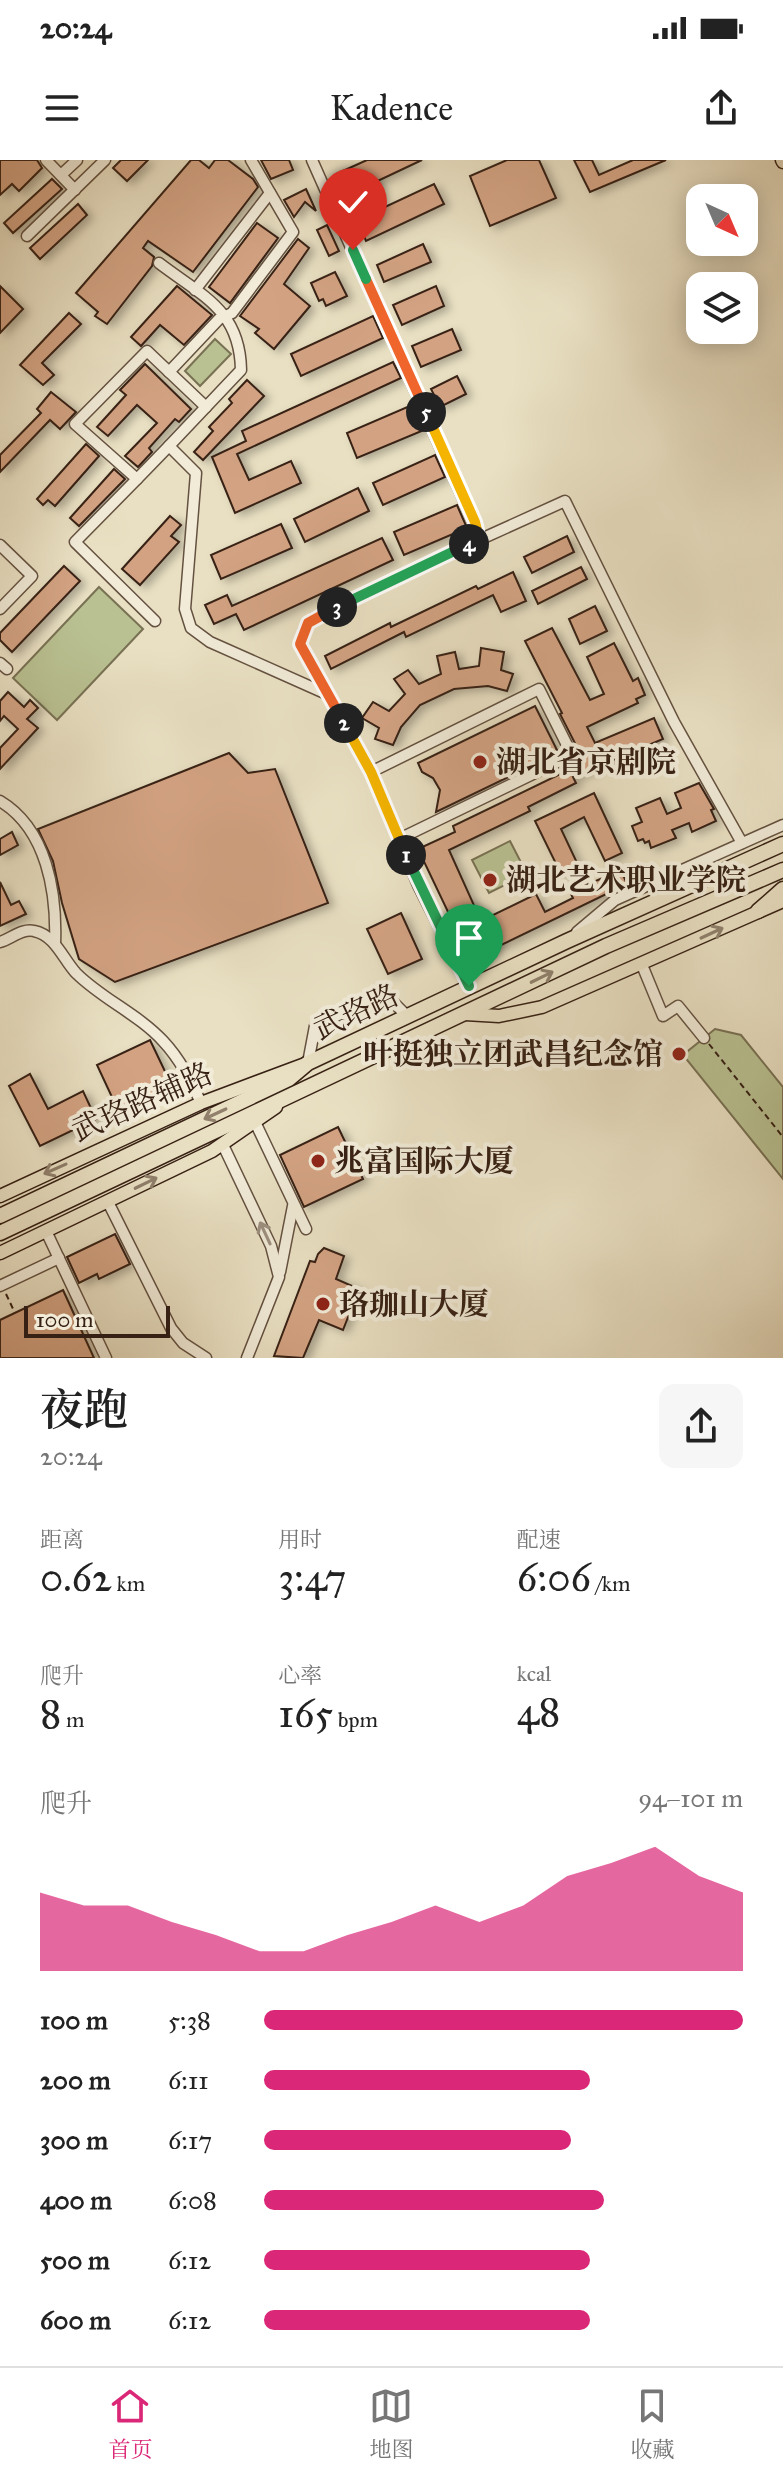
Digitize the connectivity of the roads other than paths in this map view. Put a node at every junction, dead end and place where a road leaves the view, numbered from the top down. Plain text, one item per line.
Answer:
1 (46, 160) edge
2 (77, 160) edge
3 (105, 160) edge
4 (251, 160) edge
5 (312, 160) edge
6 (61, 175) junction
7 (75, 190) junction
8 (270, 193) junction
9 (27, 236) dead end
10 (159, 263) dead end
11 (195, 290) junction
12 (226, 316) junction
13 (169, 372) junction
14 (206, 407) junction
15 (169, 446) junction
16 (137, 479) junction
17 (469, 544) junction
18 (0, 545) edge
19 (0, 609) edge
20 (155, 621) dead end
21 (329, 695) junction
22 (371, 772) junction
23 (0, 801) edge
24 (783, 825) edge
25 (399, 839) junction
26 (742, 843) junction
27 (783, 844) edge
28 (783, 870) edge
29 (783, 889) edge
30 (783, 901) edge
31 (758, 911) junction
32 (567, 941) junction
33 (0, 942) edge
34 (55, 944) junction
35 (642, 965) junction
36 (469, 986) junction
37 (465, 1014) junction
38 (407, 1016) junction
39 (704, 1038) road end
40 (308, 1063) junction
41 (294, 1094) junction
42 (201, 1103) junction
43 (255, 1122) junction
44 (223, 1145) junction
45 (0, 1196) edge
46 (108, 1202) junction
47 (293, 1204) junction
48 (0, 1216) edge
49 (306, 1229) dead end
50 (46, 1231) junction
51 (0, 1233) edge
52 (0, 1253) edge
53 (59, 1258) junction
54 (279, 1277) junction
55 (1, 1284) edge
56 (106, 1358) edge
57 (206, 1358) edge
58 (247, 1358) edge

1 - 6 street
2 - 6 street
3 - 7 street
4 - 8 street
5 - 17 street
6 - 7 street
7 - 9 street
8 - 11 street
8 - 12 street
10 - 11 street
11 - 12 street
12 - 13 street
12 - 14 street
13 - 14 street
13 - 16 street
14 - 15 street
15 - 16 street
15 - 21 street
16 - 20 street
17 - 21 street
17 - 26 street
18 - 19 street
21 - 22 street
22 - 25 street
22 - 25 street
23 - 34 street
24 - 26 street
25 - 36 street
26 - 32 street
27 - 32 highway, 武珞路
37 -> 28 highway, 武珞路
29 - 31 highway
30 - 31 main road
35 -> 31 main road
32 - 36 highway, 武珞路
33 - 34 street
34 - 42 street
35 - 37 main road
35 - 39 street
36 - 38 highway, 武珞路
37 - 41 highway, 武珞路
38 - 40 highway, 武珞路
38 - 40 street
40 - 42 main road, 武珞路辅路
40 -> 48 highway, 武珞路
41 - 43 main road
41 - 51 highway, 武珞路
42 -> 45 main road, 武珞路辅路
43 - 44 main road
43 - 47 street
46 -> 44 main road
54 -> 44 street
46 - 50 main road
46 - 57 street
47 - 49 street
47 - 54 street
50 - 52 main road
50 - 53 street
53 - 55 street
53 - 56 street
54 - 58 street

